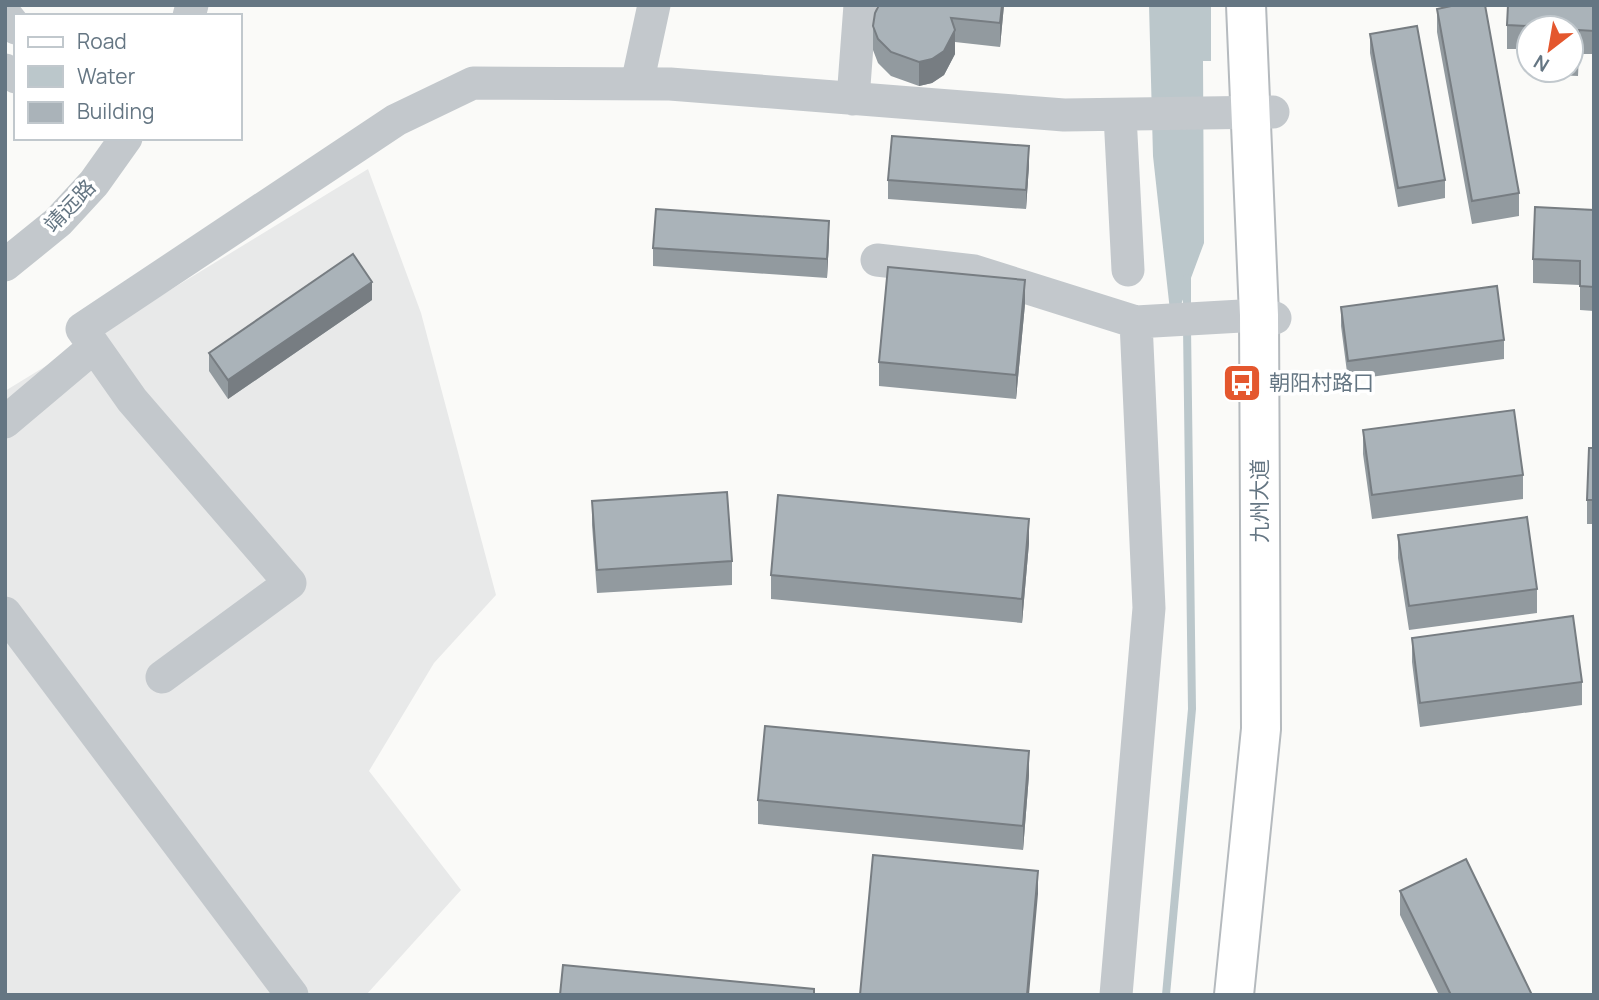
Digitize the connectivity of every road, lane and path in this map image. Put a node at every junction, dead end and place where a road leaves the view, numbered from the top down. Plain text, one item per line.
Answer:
1 (654, 5) edge
2 (860, 5) edge
3 (1247, 5) edge
4 (1271, 5) edge
5 (637, 84) junction
6 (853, 99) junction
7 (1246, 114) junction
8 (1134, 115) junction
9 (123, 140) edge
10 (877, 260) dead end
11 (5, 265) edge
12 (1128, 270) dead end
13 (1267, 316) junction
14 (1136, 321) junction
15 (94, 346) junction
16 (5, 422) edge
17 (5, 613) edge
18 (162, 677) dead end
19 (292, 995) edge
20 (1116, 995) edge
21 (1234, 995) edge
22 (1258, 995) edge

1 - 5 street
2 - 6 street
3 - 7 main road, 九州大道
4 - 7 main road
5 - 6 street
5 - 15 street
6 - 8 street
7 - 8 street
7 - 13 main road, 九州大道
8 - 12 street
9 - 11 street, 靖远路
10 - 14 street
13 - 14 street
13 - 21 main road, 九州大道
13 - 22 main road
14 - 20 street
15 - 16 street
15 - 18 street
17 - 19 street

